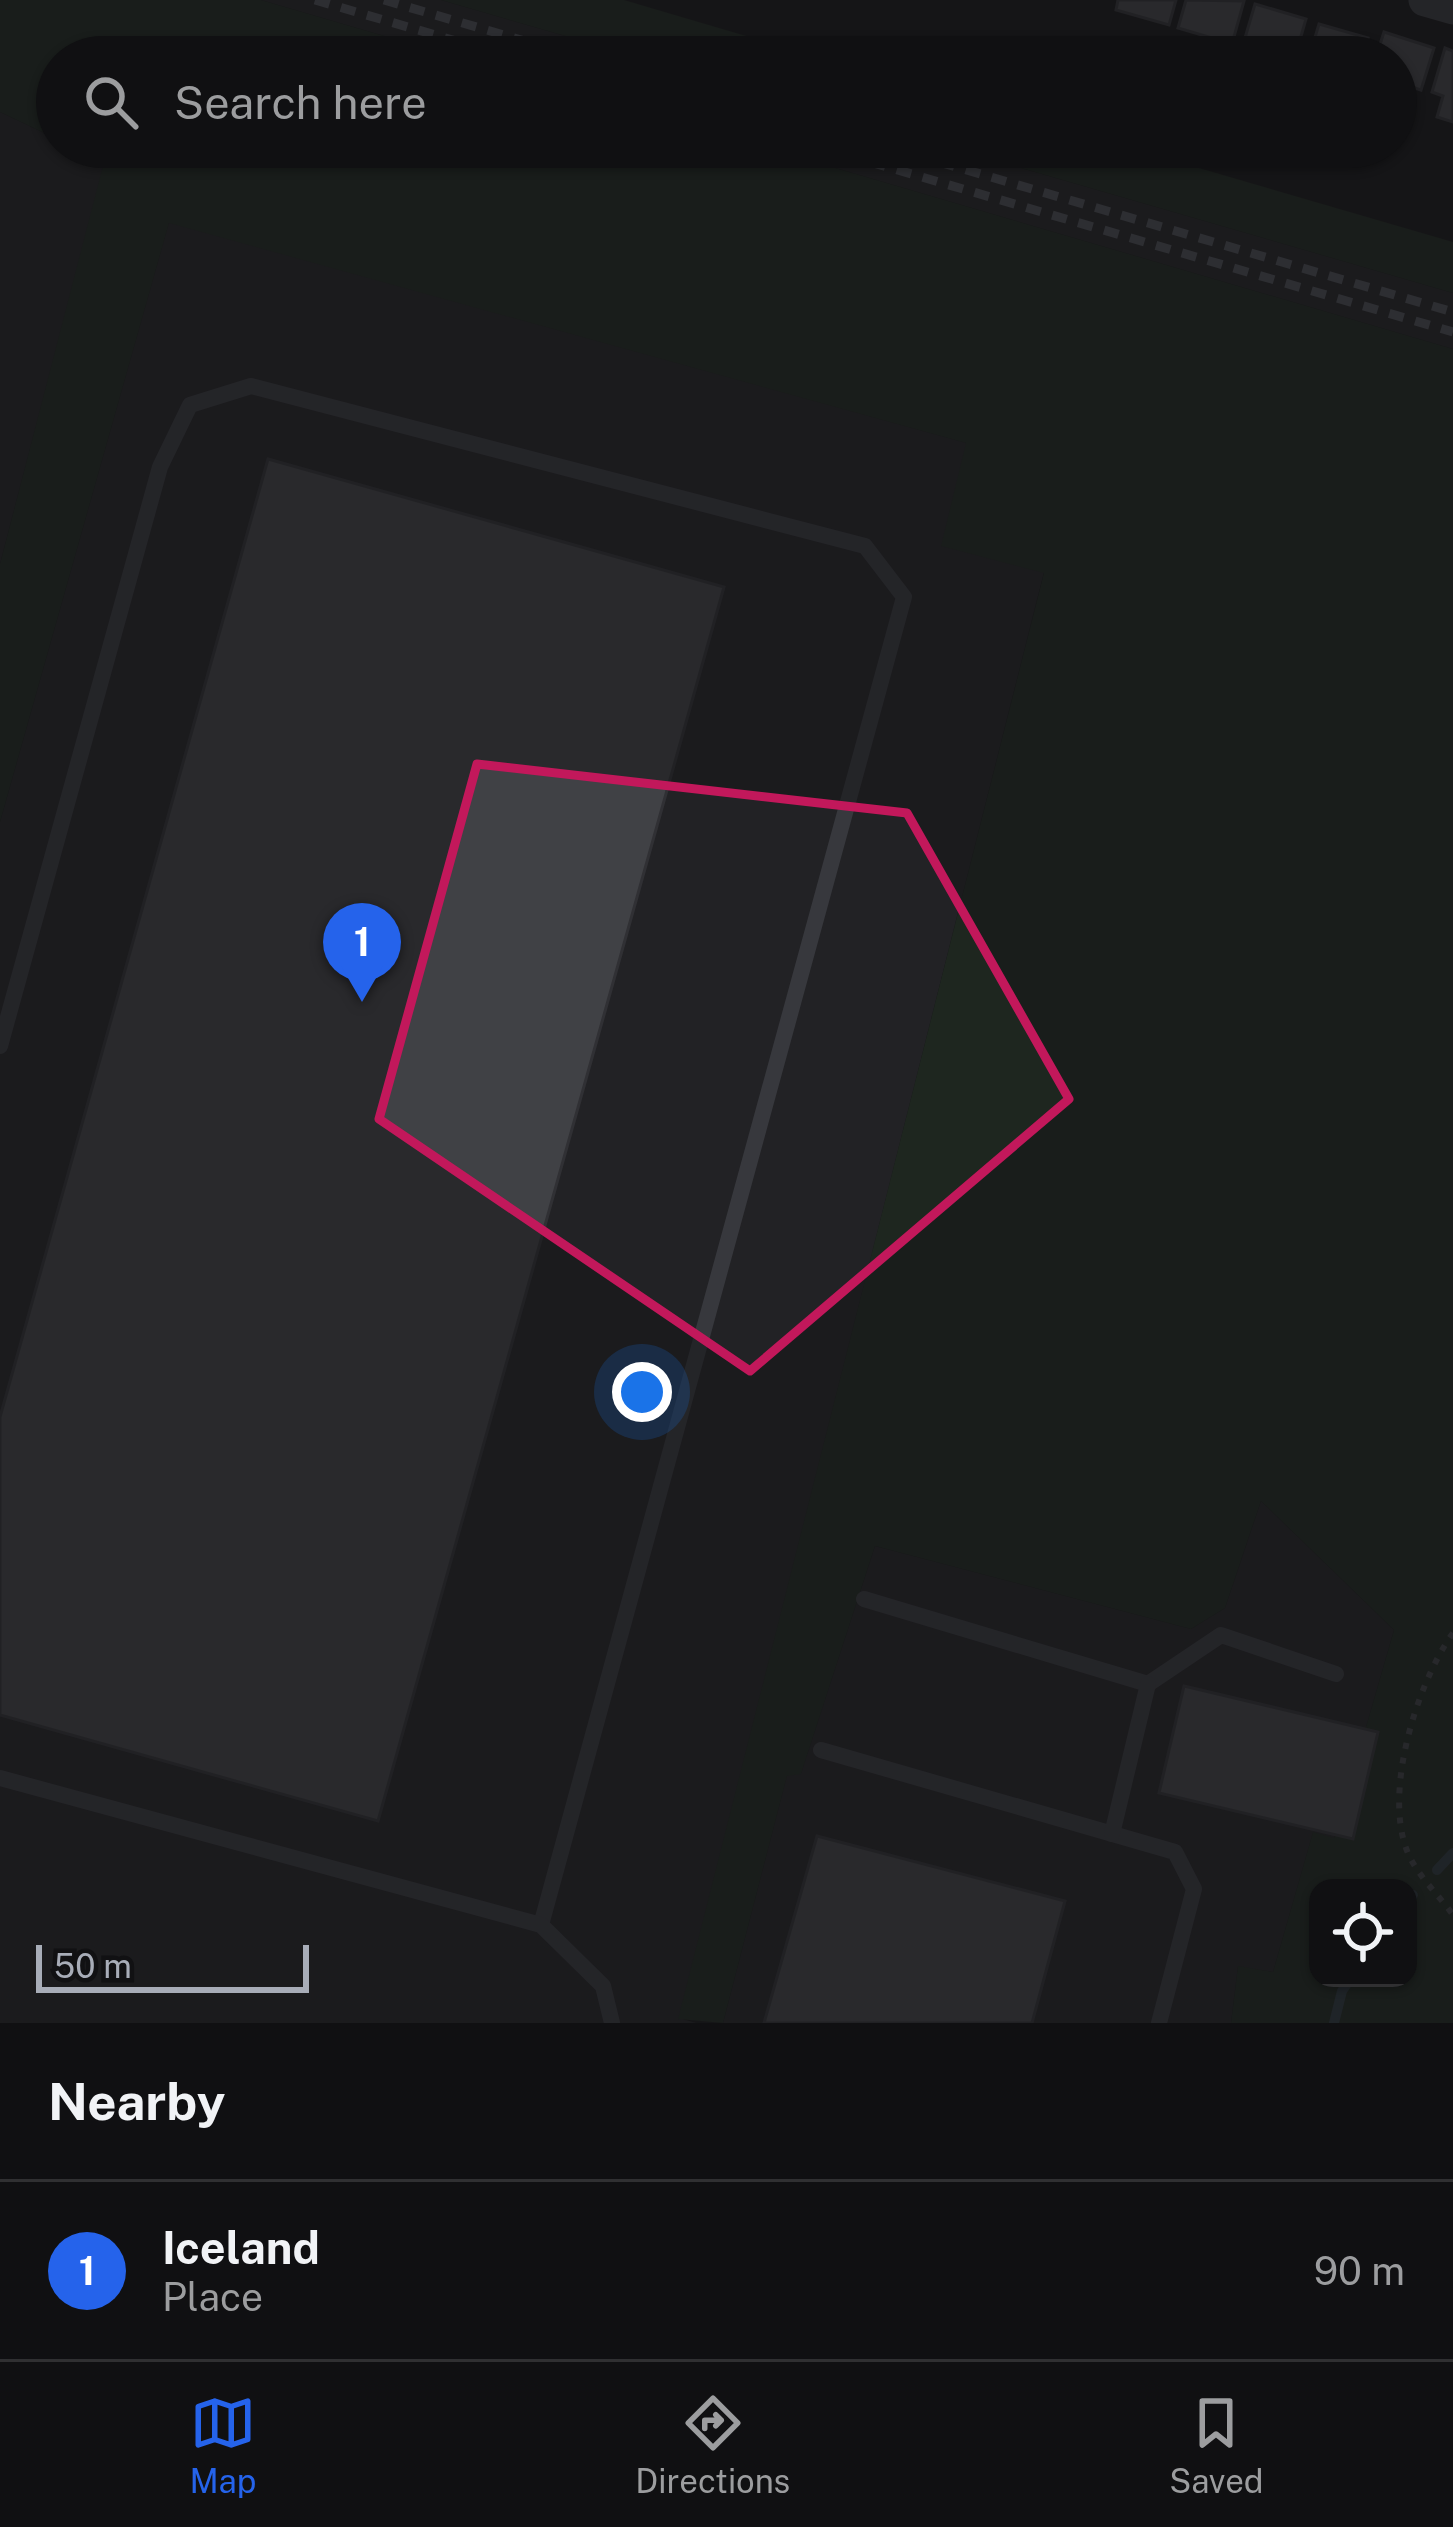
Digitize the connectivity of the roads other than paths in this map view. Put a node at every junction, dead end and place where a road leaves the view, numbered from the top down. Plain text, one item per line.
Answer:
1 (1425, 0) edge
2 (1453, 8) edge
3 (0, 1046) edge
4 (864, 1599) dead end
5 (1336, 1674) dead end
6 (1148, 1684) junction
7 (821, 1750) dead end
8 (0, 1778) edge
9 (1112, 1834) junction
10 (541, 1925) junction
11 (612, 2023) edge
12 (1159, 2023) edge

1 - 2 street
3 - 10 lane
4 - 6 lane
5 - 6 lane
6 - 9 lane
7 - 9 lane
8 - 10 lane
9 - 12 lane
10 - 11 lane

